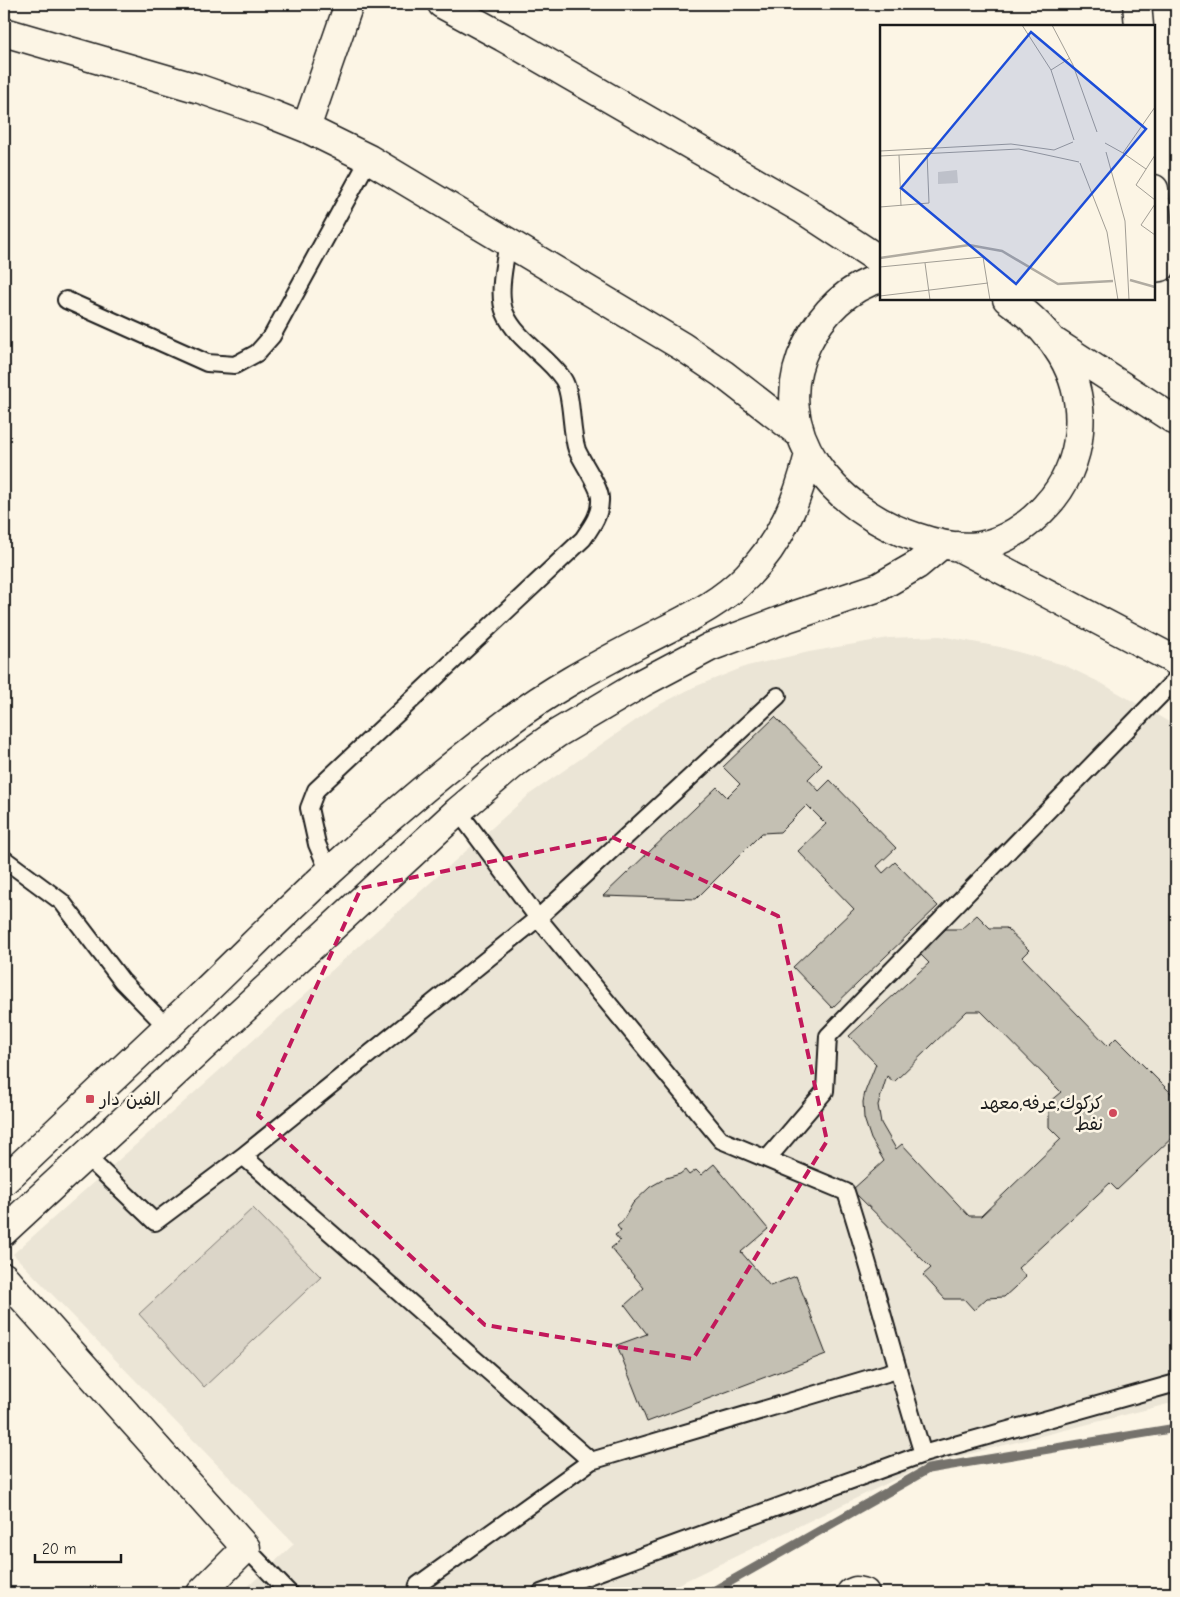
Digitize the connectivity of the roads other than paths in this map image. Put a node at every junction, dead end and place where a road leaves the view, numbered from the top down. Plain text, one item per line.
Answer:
1 (349, 4) edge
2 (442, 4) edge
3 (1137, 4) edge
4 (1139, 25) edge
5 (4, 32) edge
6 (306, 128) junction
7 (369, 159) junction
8 (1155, 197) edge
9 (508, 242) junction
10 (880, 260) edge
11 (1164, 267) edge
12 (880, 278) edge
13 (66, 300) dead end
14 (1008, 300) edge
15 (1054, 342) junction
16 (1176, 421) edge
17 (804, 444) junction
18 (948, 545) junction
19 (1176, 661) edge
20 (1176, 679) edge
21 (778, 696) dead end
22 (458, 811) junction
23 (4, 859) edge
24 (329, 872) junction
25 (538, 918) junction
26 (167, 1027) junction
27 (85, 1155) junction
28 (243, 1156) junction
29 (767, 1159) junction
30 (4, 1181) edge
31 (4, 1232) edge
32 (4, 1277) edge
33 (897, 1370) junction
34 (1176, 1383) edge
35 (923, 1454) junction
36 (591, 1461) junction
37 (246, 1548) junction
38 (201, 1593) edge
39 (289, 1593) edge
40 (416, 1593) edge
41 (541, 1593) edge
42 (851, 1593) edge
43 (865, 1593) edge

1 - 6 street
2 - 10 street
3 - 4 street
5 - 6 street
6 - 7 street
7 - 9 street
7 - 13 lane
8 - 11 street
9 - 17 street
9 - 24 lane
12 - 17 street
14 - 15 street
15 - 16 street
15 - 18 street
17 - 18 street
17 - 24 street
18 - 19 street
18 - 22 street
20 - 29 lane
21 - 25 lane
22 - 25 lane
22 - 27 street
23 - 26 lane
24 - 26 street
25 - 28 lane
25 - 29 lane
26 - 30 street
27 - 28 lane
27 - 31 street
28 - 36 lane
29 - 33 lane
32 - 37 street
33 - 35 lane
33 - 36 lane
34 - 35 lane
35 - 41 lane
36 - 40 lane
37 - 38 street
37 - 39 lane
42 - 43 street

